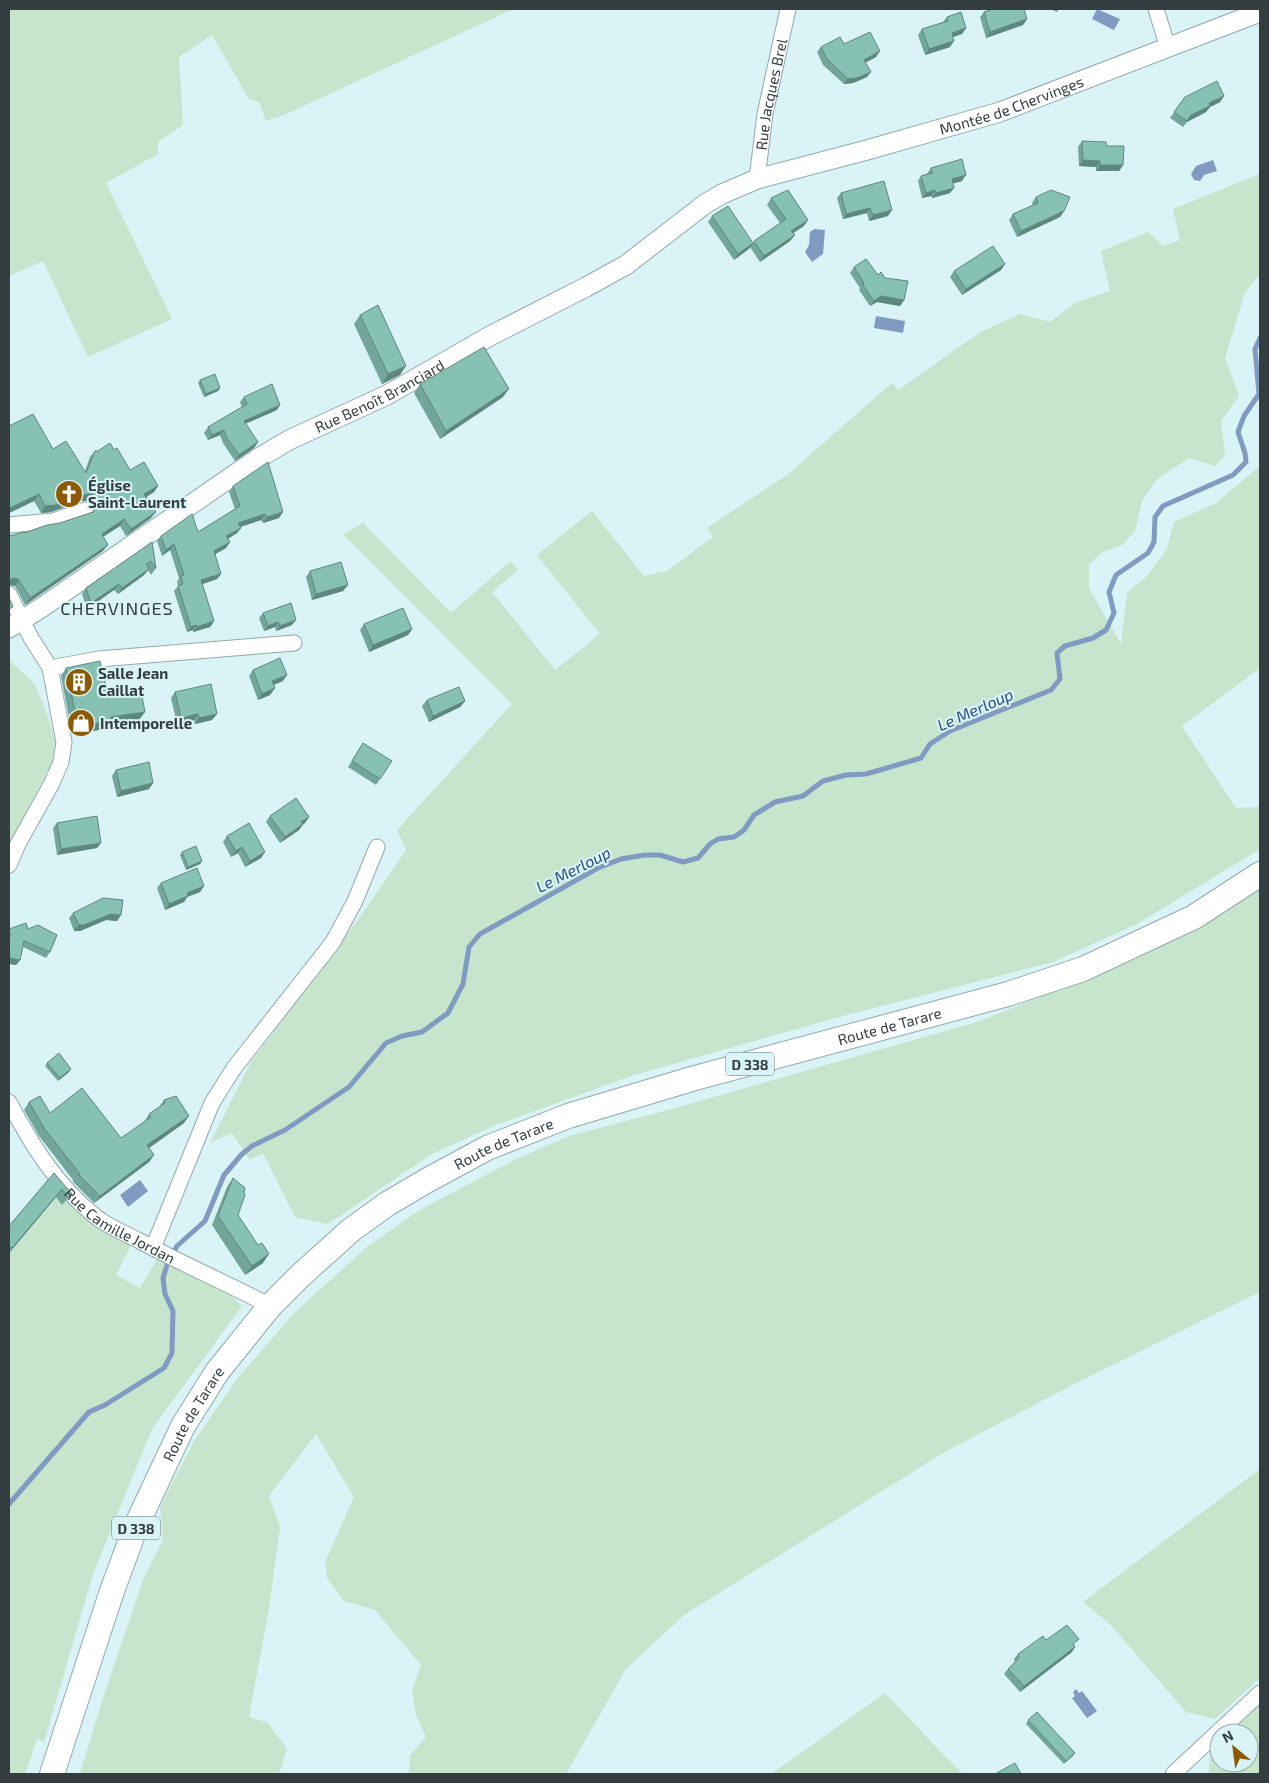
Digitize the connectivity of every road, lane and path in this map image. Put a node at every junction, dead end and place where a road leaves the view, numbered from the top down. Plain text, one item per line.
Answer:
1 (788, 9) edge
2 (1156, 9) edge
3 (1260, 12) edge
4 (1168, 48) junction
5 (756, 179) junction
6 (85, 510) dead end
7 (9, 525) edge
8 (9, 594) edge
9 (15, 624) edge
10 (294, 643) dead end
11 (50, 668) junction
12 (377, 847) dead end
13 (9, 865) edge
14 (1260, 874) edge
15 (9, 1102) edge
16 (156, 1250) junction
17 (270, 1306) junction
18 (1260, 1693) edge
19 (52, 1774) edge
20 (1173, 1774) edge

1 - 5 street, Rue Jacques Brel
2 - 4 street
3 - 4 street, Montée de Chervinges
4 - 5 street, Montée de Chervinges
5 - 9 street, Rue Benoît Branciard
6 - 7 street
8 - 9 street
9 - 11 street
10 - 11 street
11 - 13 street
12 - 16 street
14 - 17 main road, Route de Tarare / D 338
15 - 16 street, Rue Camille Jordan
16 - 17 street, Rue Camille Jordan
17 - 19 main road, Route de Tarare / D 338
18 - 20 street

